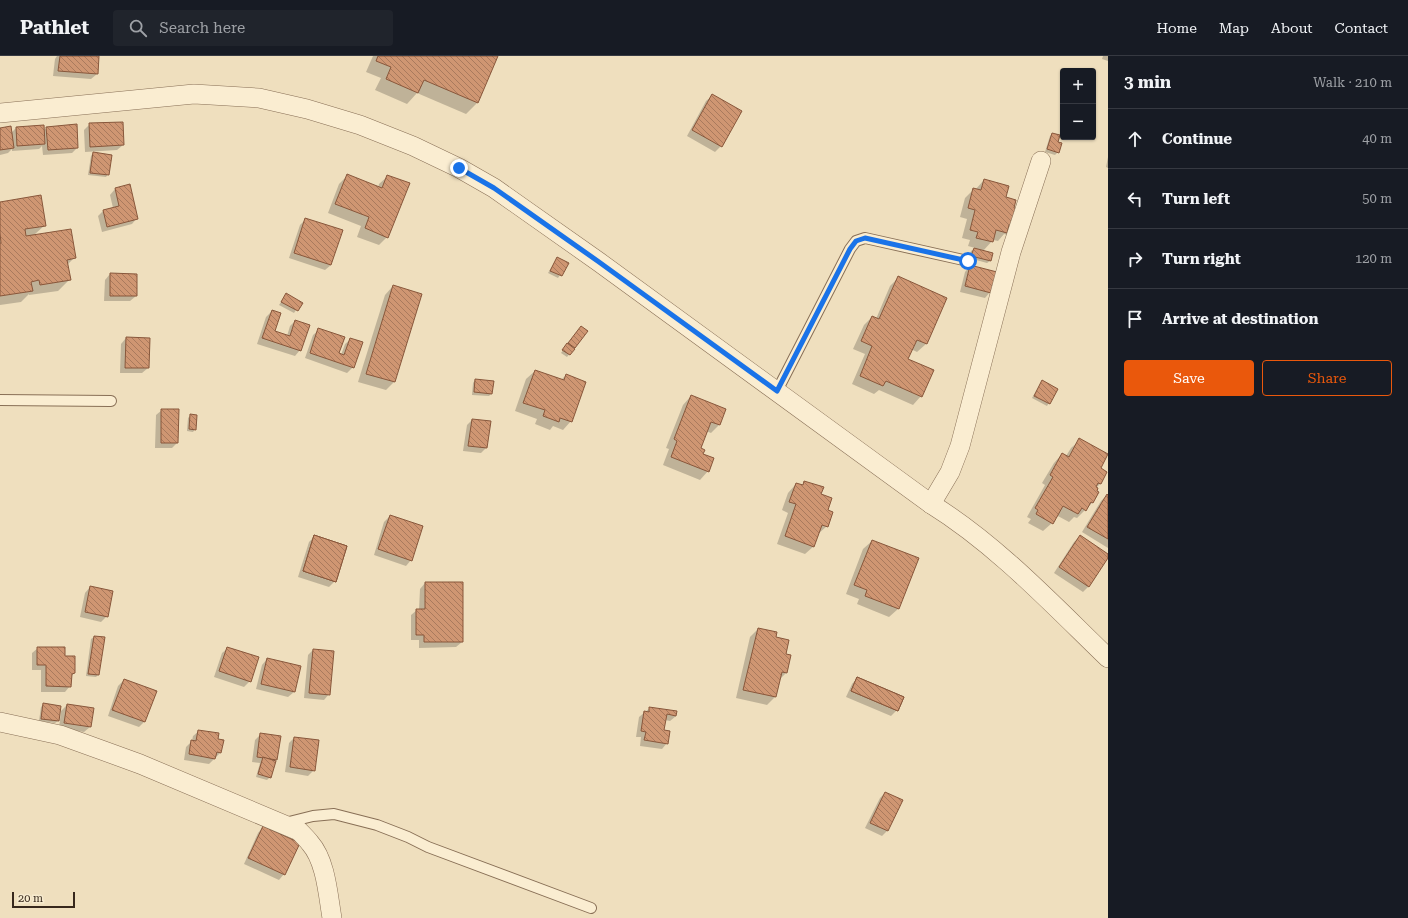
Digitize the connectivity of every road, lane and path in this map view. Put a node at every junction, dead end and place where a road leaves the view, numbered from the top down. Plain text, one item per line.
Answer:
1 (0, 113) edge
2 (1041, 161) dead end
3 (968, 261) dead end
4 (777, 391) junction
5 (0, 400) edge
6 (111, 401) dead end
7 (931, 504) junction
8 (1108, 658) edge
9 (0, 722) edge
10 (283, 823) junction
11 (591, 908) dead end
12 (332, 918) edge

1 - 4 street
2 - 7 street
3 - 4 lane
4 - 7 street
5 - 6 lane
7 - 8 street
9 - 10 street
10 - 11 lane
10 - 12 street

